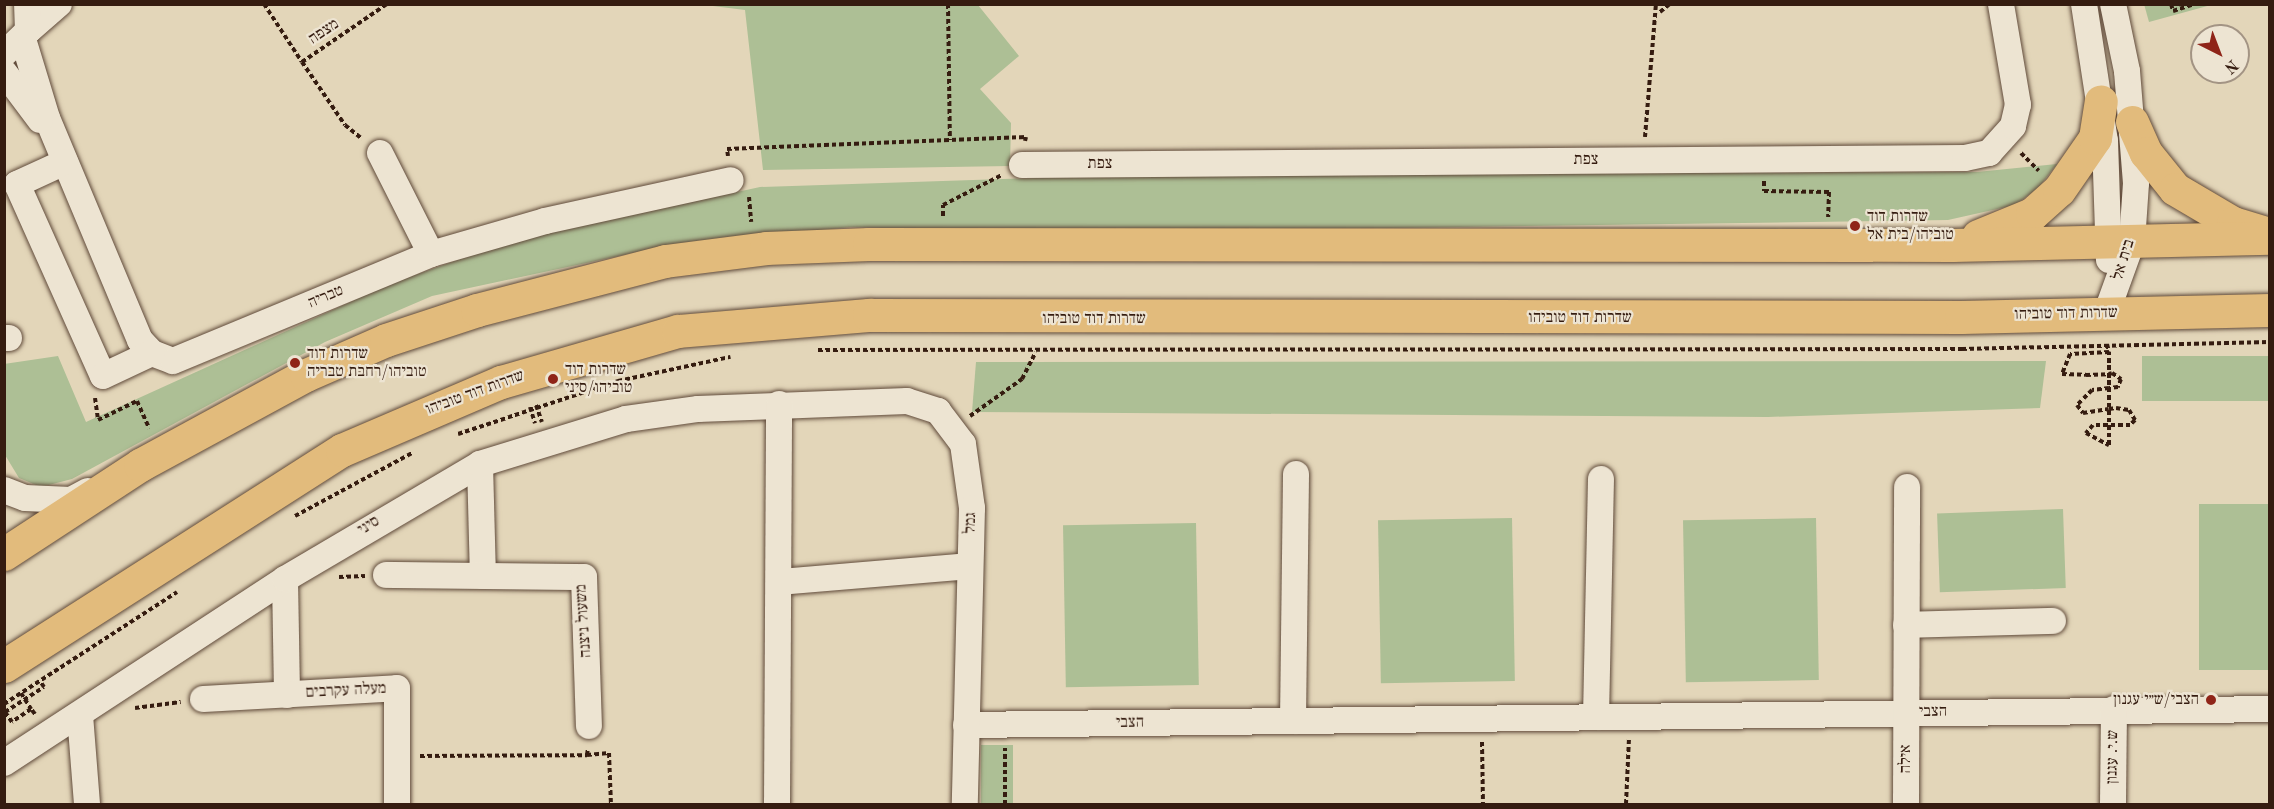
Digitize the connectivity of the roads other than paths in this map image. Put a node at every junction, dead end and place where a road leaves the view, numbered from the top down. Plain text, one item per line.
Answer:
1 (27, 4) edge
2 (59, 4) edge
3 (2001, 4) edge
4 (2084, 4) edge
5 (2113, 4) edge
6 (18, 41) edge
7 (4, 72) edge
8 (2101, 101) junction
9 (2132, 122) junction
10 (61, 152) junction
11 (380, 153) road end
12 (1022, 165) road end
13 (739, 187) road end
14 (2270, 236) edge
15 (2121, 242) junction
16 (1952, 245) junction
17 (431, 254) junction
18 (2270, 310) edge
19 (2106, 314) junction
20 (152, 353) junction
21 (779, 404) junction
22 (150, 459) junction
23 (480, 464) junction
24 (1296, 474) dead end
25 (1601, 479) dead end
26 (1907, 487) dead end
27 (4, 490) edge
28 (4, 554) edge
29 (969, 566) junction
30 (386, 575) dead end
31 (483, 576) junction
32 (285, 579) junction
33 (778, 582) junction
34 (2053, 621) dead end
35 (1906, 625) junction
36 (4, 666) edge
37 (287, 695) junction
38 (203, 699) road end
39 (2270, 709) edge
40 (2114, 710) junction
41 (1906, 713) junction
42 (80, 715) junction
43 (1596, 717) junction
44 (1293, 721) junction
45 (966, 725) junction
46 (589, 726) road end
47 (4, 763) edge
48 (87, 804) edge
49 (397, 804) edge
50 (777, 804) edge
51 (965, 804) edge
52 (1906, 804) edge
53 (2113, 804) edge

1 - 6 street
2 - 6 street
3 - 12 street, צפת
4 - 8 street, בית אל
5 - 9 street, בית אל
6 - 10 street
7 - 10 street
8 - 15 street, בית אל
8 - 16 highway
9 - 14 highway
9 - 15 street, בית אל
10 - 20 street
10 - 20 street
11 - 17 street
13 - 17 street, טבריה
14 - 15 highway
15 - 16 highway
15 - 19 street, בית אל
16 - 22 highway
17 - 20 street, טבריה
18 - 19 highway, שדרות דוד טוביהו
19 - 36 highway, שדרות דוד טוביהו
21 - 23 street, סיני
21 - 29 street, גמל
21 - 33 street
22 - 27 street
22 - 28 highway
23 - 31 street
23 - 32 street, סיני
24 - 44 street
25 - 43 street
26 - 35 street, אילה
29 - 33 street
29 - 45 street, גמל
30 - 31 street, משעול ניצנה
31 - 46 street, משעול ניצנה
32 - 37 street, מעלה עקרבים
32 - 42 street, סיני
33 - 50 street
34 - 35 street
35 - 41 street, אילה
37 - 38 street, מעלה עקרבים
37 - 49 street, מעלה עקרבים
39 - 40 street, הצבי
40 - 41 street, הצבי
40 - 53 street, ש.י. עגנון
41 - 43 street, הצבי
41 - 52 street, אילה
42 - 47 street, סיני
42 - 48 street
43 - 44 street, הצבי
44 - 45 street, הצבי
45 - 51 street, גמל

